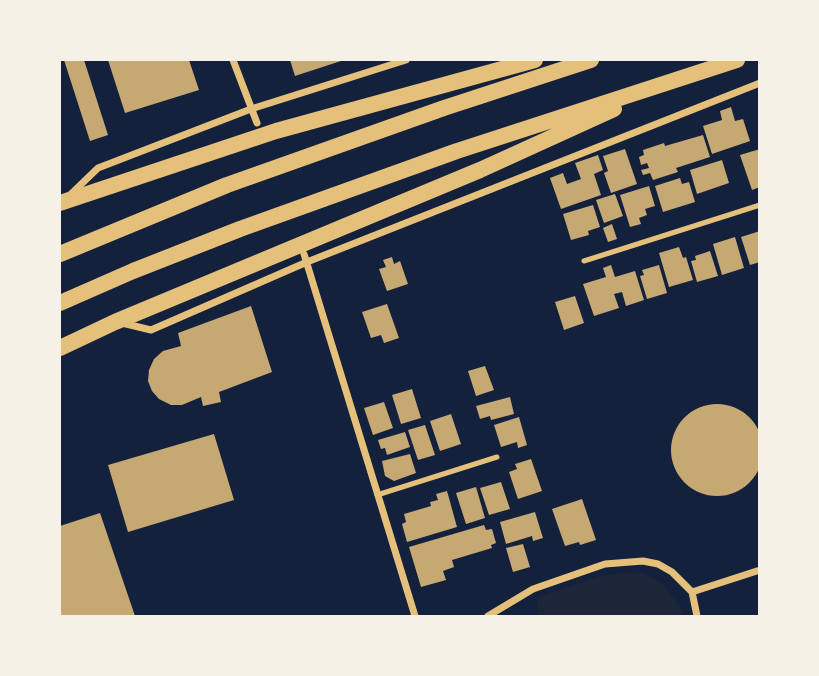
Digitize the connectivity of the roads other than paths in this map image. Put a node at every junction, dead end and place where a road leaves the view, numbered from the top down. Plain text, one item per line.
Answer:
1 (233, 60) edge
2 (405, 60) edge
3 (535, 60) edge
4 (591, 60) edge
5 (737, 60) edge
6 (686, 76) junction
7 (760, 83) edge
8 (251, 109) junction
9 (257, 123) dead end
10 (62, 202) edge
11 (760, 205) edge
12 (60, 254) edge
13 (305, 258) junction
14 (584, 261) dead end
15 (60, 303) edge
16 (115, 322) junction
17 (60, 348) edge
18 (497, 457) dead end
19 (377, 495) junction
20 (760, 570) edge
21 (692, 592) junction
22 (415, 617) edge
23 (488, 617) edge
24 (697, 617) edge

1 - 8 street
2 - 8 street
3 - 10 highway
4 - 12 highway
5 - 6 highway
6 - 15 highway
6 - 16 highway
7 - 13 street
8 - 9 street
8 - 10 street
11 - 14 lane
13 - 16 street
13 - 19 street
16 - 17 highway
18 - 19 lane
19 - 22 street
20 - 21 street
21 - 23 street
21 - 24 street

